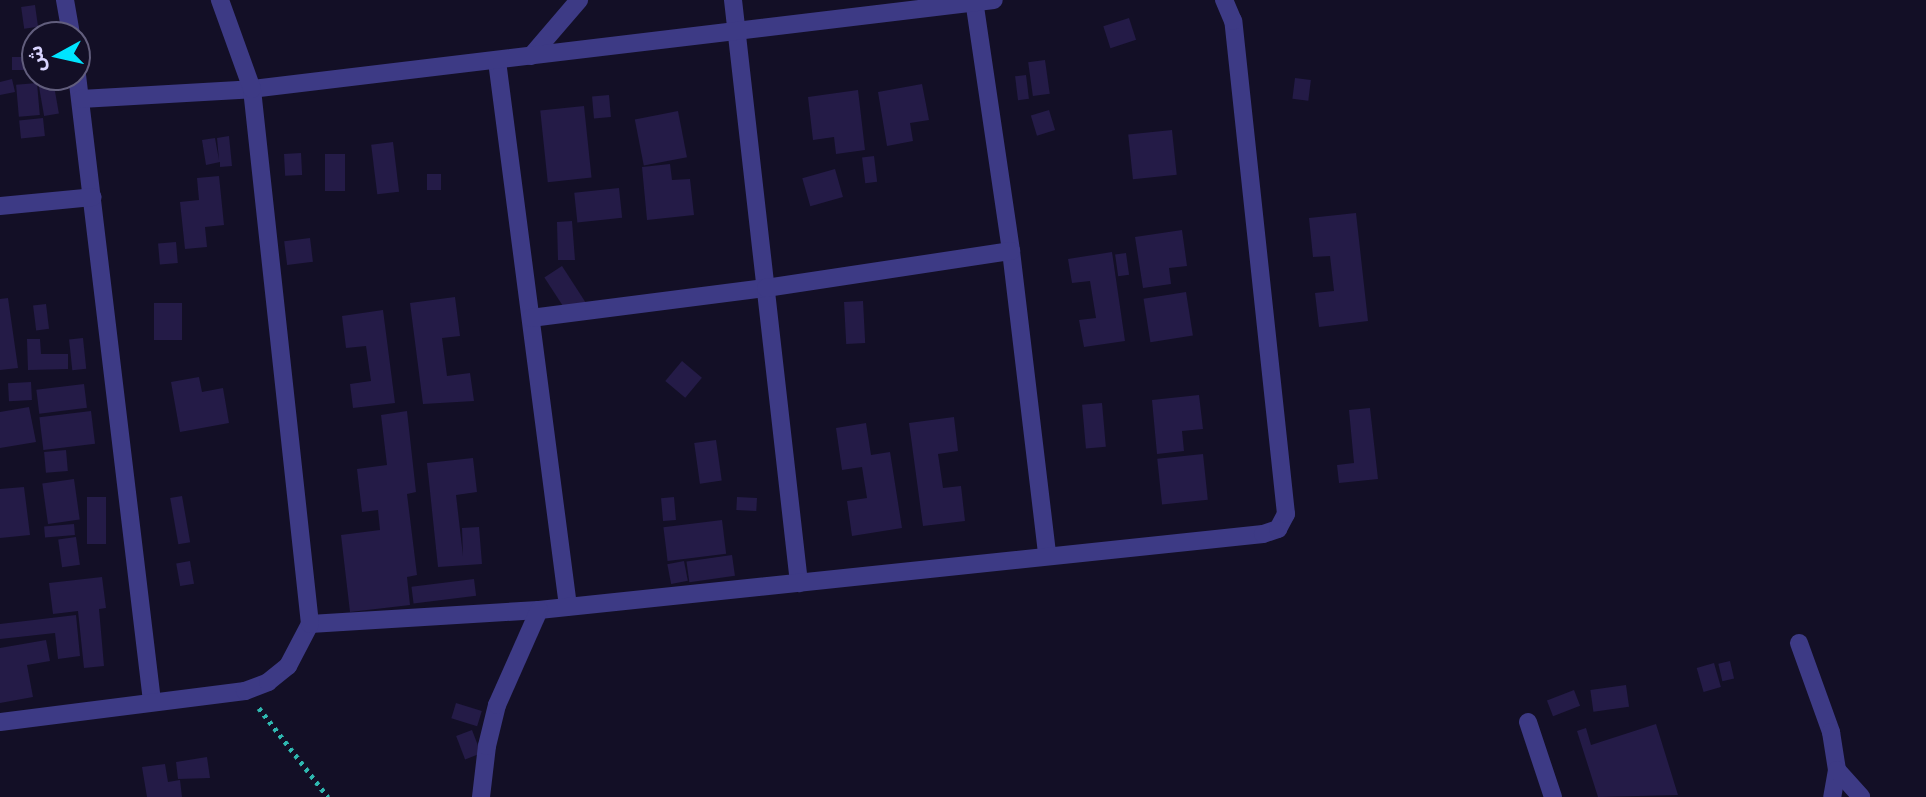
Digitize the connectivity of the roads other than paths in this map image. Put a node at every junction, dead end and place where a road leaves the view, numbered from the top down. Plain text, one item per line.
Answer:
1 (65, 0) edge
2 (220, 0) edge
3 (579, 0) edge
4 (733, 0) edge
5 (994, 0) edge
6 (1224, 0) edge
7 (975, 1) edge
8 (69, 21) edge
9 (736, 32) junction
10 (531, 56) junction
11 (497, 61) junction
12 (252, 89) junction
13 (80, 91) edge
14 (81, 99) junction
15 (93, 197) junction
16 (0, 206) edge
17 (1012, 251) junction
18 (766, 288) junction
19 (531, 318) junction
20 (1047, 555) junction
21 (799, 583) junction
22 (568, 606) junction
23 (538, 610) junction
24 (310, 624) junction
25 (1799, 643) dead end
26 (152, 701) junction
27 (0, 722) edge
28 (1528, 722) dead end
29 (1837, 771) junction
30 (481, 797) edge
31 (1553, 797) edge
32 (1832, 797) edge
33 (1861, 797) edge

1 - 8 street
2 - 12 street
3 - 10 street
4 - 9 street
5 - 7 street
6 - 20 street
7 - 9 street
7 - 17 street
9 - 10 street
9 - 18 street
10 - 11 street
11 - 12 street
11 - 19 street
12 - 14 street
12 - 24 street
13 - 14 street
14 - 15 street
15 - 16 street
15 - 26 street
17 - 18 street
17 - 20 street
18 - 19 street
18 - 21 street
19 - 22 street
20 - 21 street
21 - 22 street
22 - 23 street
23 - 24 street
23 - 30 street
24 - 26 street
25 - 29 street
26 - 27 street
28 - 31 street
29 - 32 street
29 - 33 street

